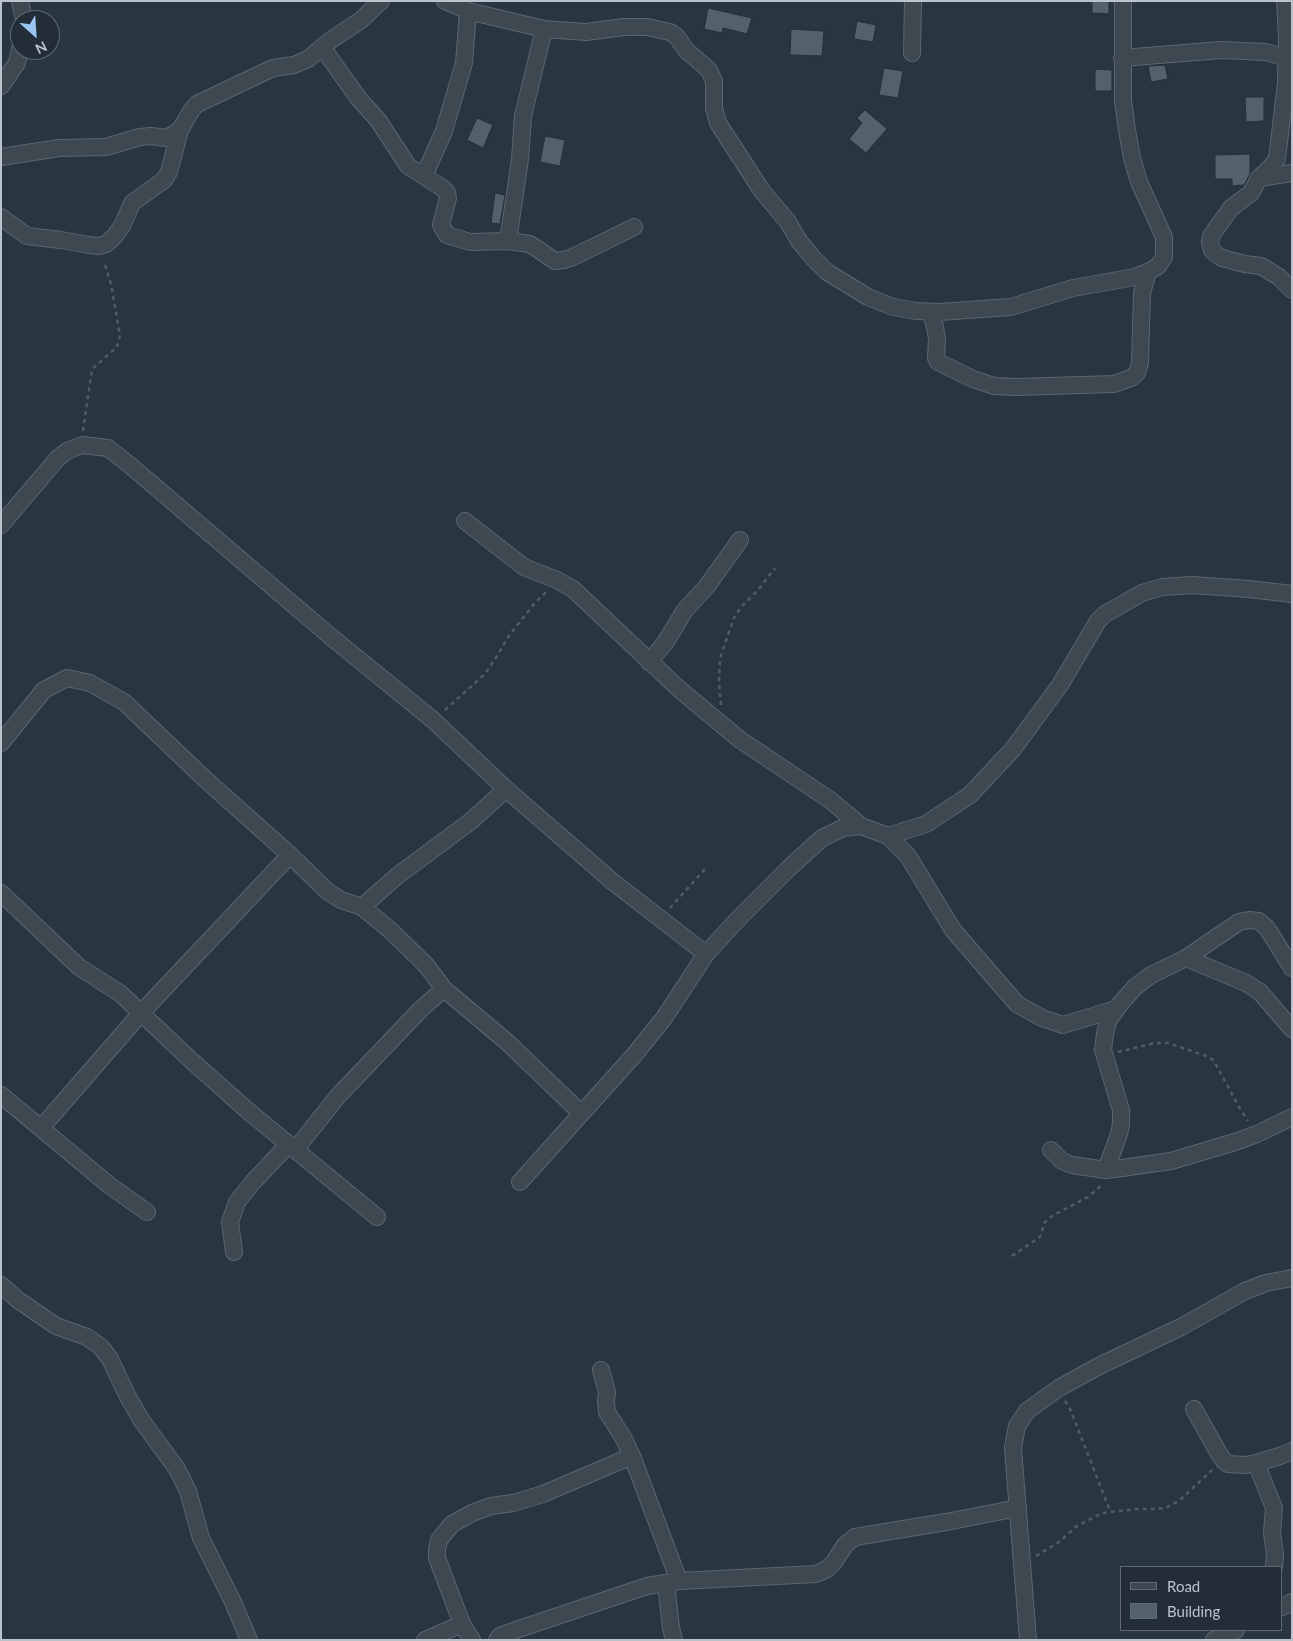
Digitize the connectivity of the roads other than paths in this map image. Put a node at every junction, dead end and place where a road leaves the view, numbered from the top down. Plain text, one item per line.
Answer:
1 (381, 1) edge
2 (445, 1) edge
3 (913, 1) edge
4 (1123, 1) edge
5 (1285, 1) edge
6 (468, 11) junction
7 (544, 29) junction
8 (1290, 39) edge
9 (322, 47) junction
10 (912, 54) dead end
11 (1122, 58) junction
12 (1286, 58) junction
13 (17, 60) edge
14 (1, 86) edge
15 (180, 130) junction
16 (1, 158) edge
17 (1292, 173) edge
18 (424, 176) junction
19 (1259, 178) junction
20 (1, 218) edge
21 (634, 227) dead end
22 (508, 241) junction
23 (1148, 272) junction
24 (1292, 290) edge
25 (931, 312) junction
26 (465, 521) dead end
27 (1, 525) edge
28 (740, 540) dead end
29 (1292, 594) edge
30 (650, 662) junction
31 (1, 743) edge
32 (506, 789) junction
33 (861, 826) junction
34 (888, 836) junction
35 (290, 855) junction
36 (1, 893) edge
37 (362, 907) junction
38 (706, 954) junction
39 (1186, 958) junction
40 (1292, 968) edge
41 (444, 989) junction
42 (1116, 1009) junction
43 (141, 1013) junction
44 (1292, 1029) edge
45 (1, 1095) edge
46 (581, 1113) junction
47 (1292, 1117) edge
48 (41, 1128) junction
49 (292, 1148) junction
50 (1051, 1150) dead end
51 (1106, 1170) junction
52 (520, 1182) dead end
53 (147, 1212) dead end
54 (377, 1217) dead end
55 (234, 1252) dead end
56 (1292, 1278) edge
57 (1, 1285) edge
58 (600, 1370) dead end
59 (1194, 1409) dead end
60 (1292, 1451) edge
61 (632, 1456) junction
62 (1256, 1463) junction
63 (1018, 1508) junction
64 (1274, 1566) edge
65 (672, 1582) junction
66 (462, 1624) junction
67 (1234, 1631) edge
68 (249, 1640) edge
69 (424, 1640) edge
70 (472, 1640) edge
71 (497, 1640) edge
72 (674, 1640) edge
73 (1028, 1640) edge
74 (1214, 1640) edge

1 - 9 street
2 - 6 street
3 - 10 street
4 - 11 street
5 - 8 street
6 - 7 street
6 - 18 street
7 - 22 street
7 - 25 street
8 - 12 street
9 - 15 street
9 - 18 street
11 - 12 street
11 - 23 street
12 - 19 street
13 - 14 street
15 - 16 street
15 - 20 street
17 - 19 street
18 - 22 street
19 - 24 street
21 - 22 street
23 - 25 street
23 - 25 street
26 - 30 street
27 - 32 street
28 - 30 street
29 - 34 street
30 - 33 street
31 - 35 street
32 - 37 street
32 - 38 street
33 - 34 street
33 - 38 street
34 - 42 street
35 - 37 street
35 - 43 street
36 - 43 street
37 - 41 street
38 - 46 street
39 - 40 street
39 - 42 street
39 - 44 street
41 - 46 street
41 - 49 street
42 - 51 street
43 - 48 street
43 - 49 street
45 - 48 street
46 - 52 street
47 - 51 street
48 - 53 street
49 - 54 street
49 - 55 street
50 - 51 street
56 - 63 street
57 - 68 street
58 - 61 street
59 - 62 street
60 - 62 street
61 - 65 street
61 - 66 street
62 - 64 street
63 - 65 street
63 - 73 street
65 - 71 street
65 - 72 street
66 - 69 street
66 - 70 street
67 - 74 street

